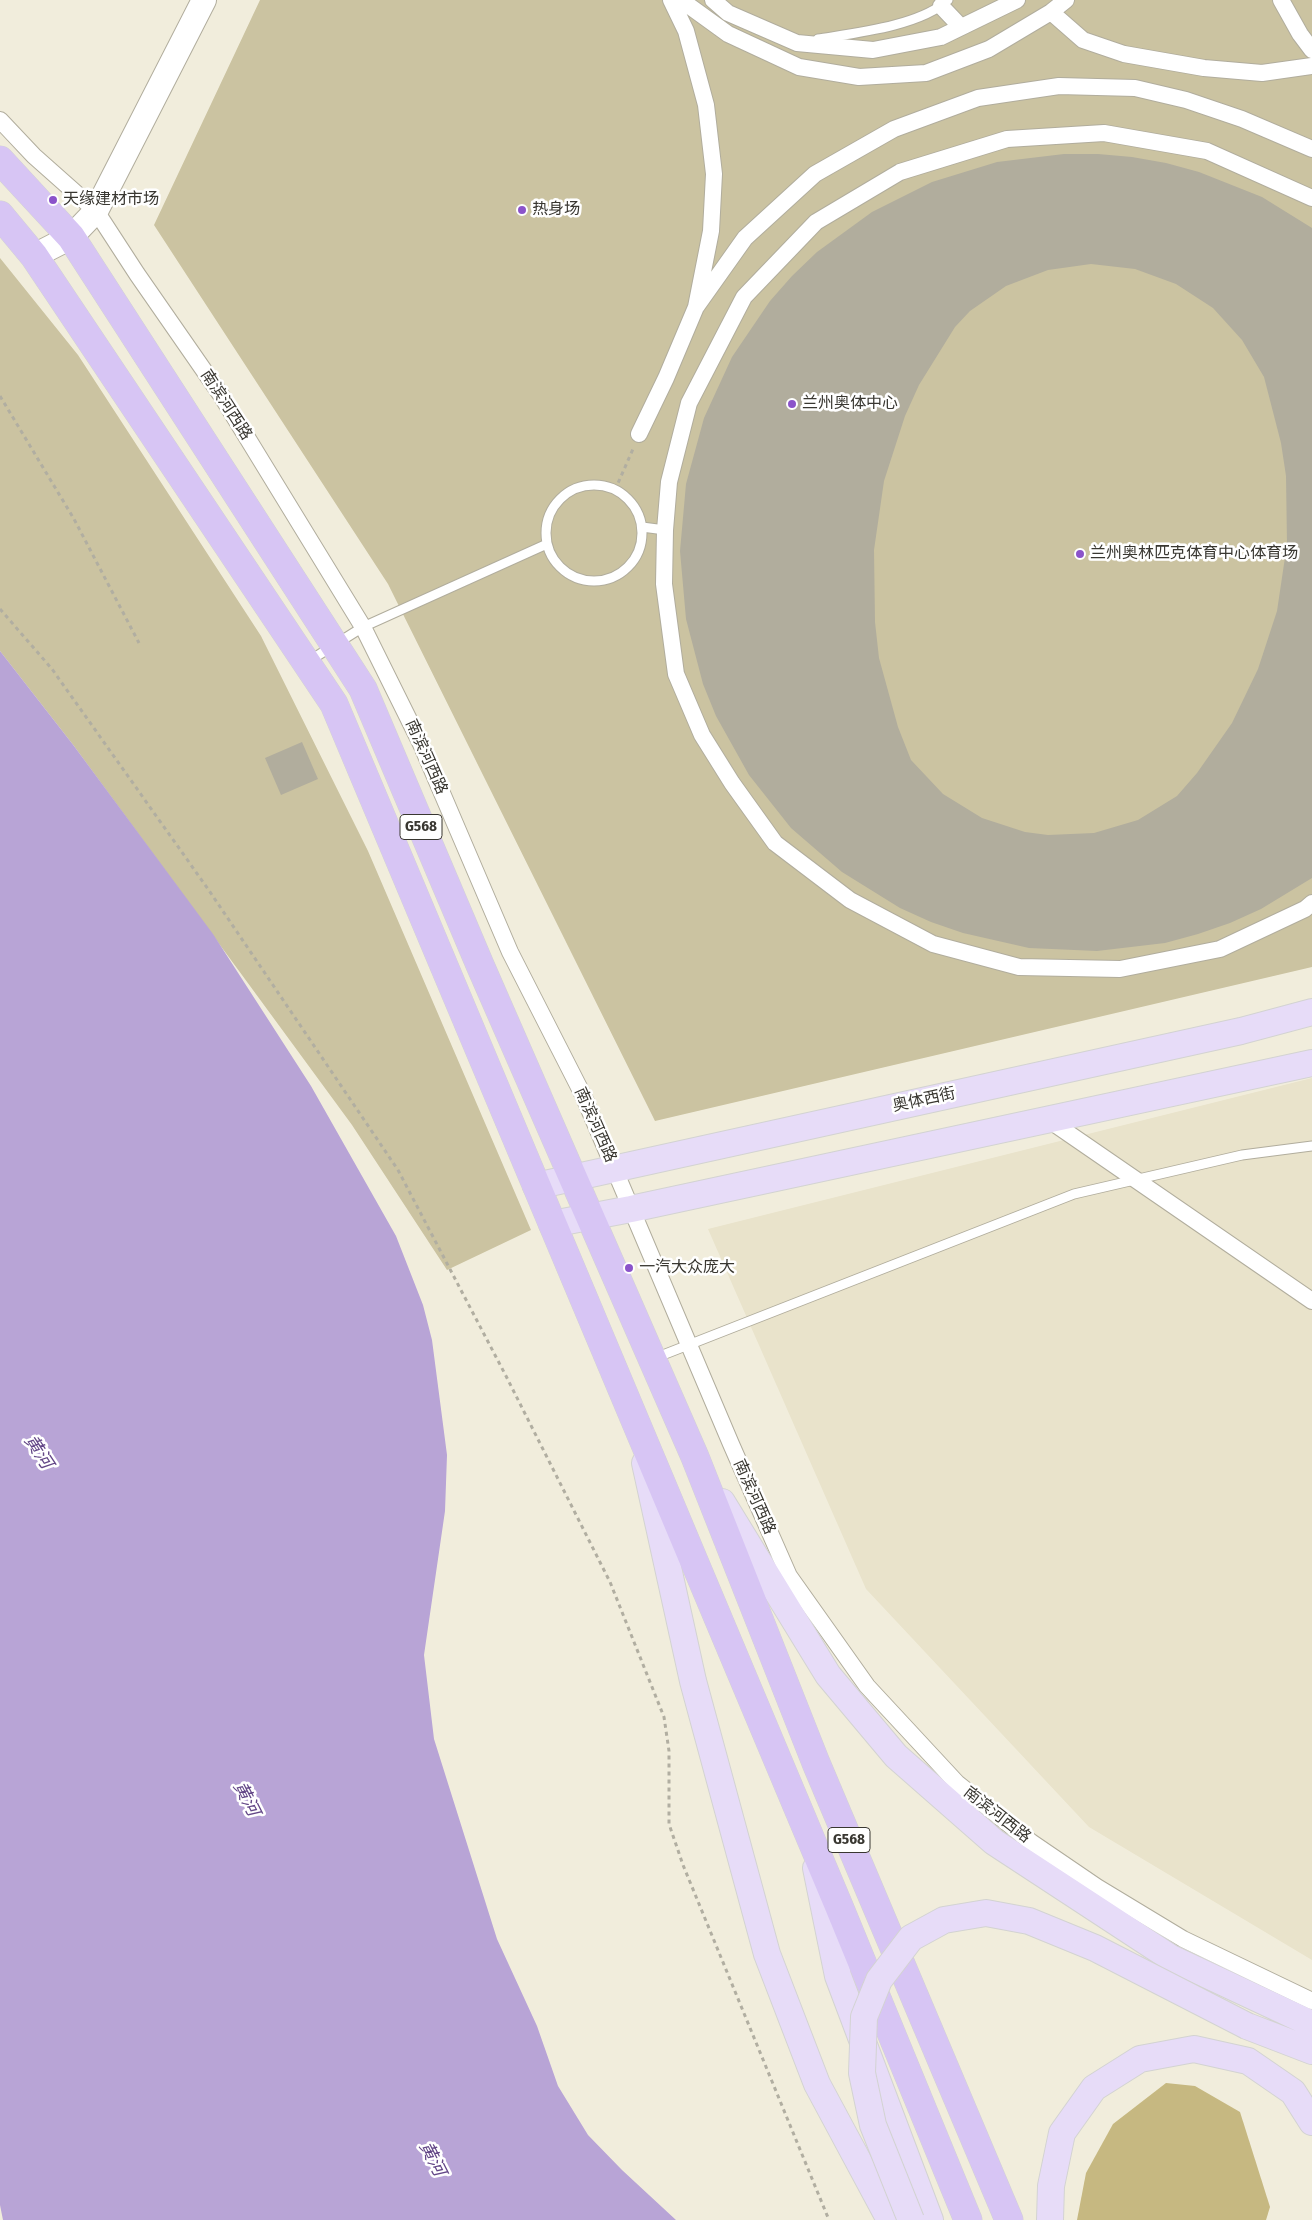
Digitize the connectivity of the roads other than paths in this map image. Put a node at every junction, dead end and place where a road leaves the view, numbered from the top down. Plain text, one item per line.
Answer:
1 (204, 0) edge
2 (671, 0) edge
3 (681, 0) edge
4 (712, 0) edge
5 (1017, 0) edge
6 (1066, 0) edge
7 (1281, 0) edge
8 (944, 3) edge
9 (1051, 12) junction
10 (961, 27) junction
11 (796, 43) junction
12 (1312, 50) edge
13 (1312, 66) edge
14 (0, 120) edge
15 (1312, 149) edge
16 (0, 160) edge
17 (1312, 198) edge
18 (96, 212) junction
19 (0, 215) edge
20 (71, 237) junction
21 (34, 256) junction
22 (696, 307) junction
23 (639, 434) road end
24 (642, 527) junction
25 (665, 530) junction
26 (547, 544) junction
27 (362, 627) junction
28 (334, 644) junction
29 (307, 662) junction
30 (1312, 903) edge
31 (1312, 1012) edge
32 (1312, 1063) edge
33 (1049, 1120) junction
34 (1312, 1146) edge
35 (614, 1168) junction
36 (572, 1177) junction
37 (1136, 1180) junction
38 (536, 1186) junction
39 (631, 1209) junction
40 (589, 1217) junction
41 (552, 1224) junction
42 (1312, 1301) edge
43 (688, 1345) junction
44 (652, 1359) junction
45 (636, 1424) junction
46 (695, 1457) junction
47 (808, 1834) junction
48 (1312, 2001) edge
49 (1312, 2024) edge
50 (1312, 2051) edge
51 (1312, 2122) edge
52 (890, 2220) edge
53 (911, 2220) edge
54 (930, 2220) edge
55 (968, 2220) edge
56 (1009, 2220) edge
57 (1050, 2220) edge

1 - 18 main road
2 - 22 street
3 - 9 street
4 - 11 street
5 - 10 street
6 - 9 street
7 - 12 street
8 - 10 street
8 - 11 lane
9 - 13 street
10 - 11 street
14 - 18 street, 南滨河西路
15 - 22 street
16 - 20 highway, 南滨河西路 / G568
17 - 25 street
18 - 20 main road
18 - 27 street, 南滨河西路
19 - 21 highway, G568
20 - 21 main road
20 - 28 highway, 南滨河西路 / G568
21 - 29 highway, G568
22 - 23 street
24 - 25 lane
24 - 26 lane
24 - 26 lane
25 - 30 street
26 - 27 lane
27 - 28 lane
27 - 35 street, 南滨河西路
28 - 29 lane
28 - 36 highway, 南滨河西路 / G568
29 - 38 highway, G568
31 - 35 main road, 奥体西街
32 - 33 main road
33 - 37 street
33 - 39 main road
34 - 37 lane
35 - 36 main road, 奥体西街
35 - 39 street, 南滨河西路
36 - 38 main road, 奥体西街
36 - 40 highway, 南滨河西路 / G568
37 - 42 street
37 - 43 lane
38 - 41 highway, G568
39 - 40 main road
39 - 43 street, 南滨河西路
40 - 41 main road
40 - 44 highway, 南滨河西路 / G568
41 - 45 highway, G568
43 - 44 lane
43 - 48 street, 南滨河西路
44 - 46 highway, 南滨河西路 / G568
45 - 47 highway, G568
45 - 52 main road
46 - 49 main road
46 - 56 highway, 南滨河西路 / G568
47 - 54 main road
47 - 55 highway, G568
50 - 53 main road, bridge
51 - 57 main road

